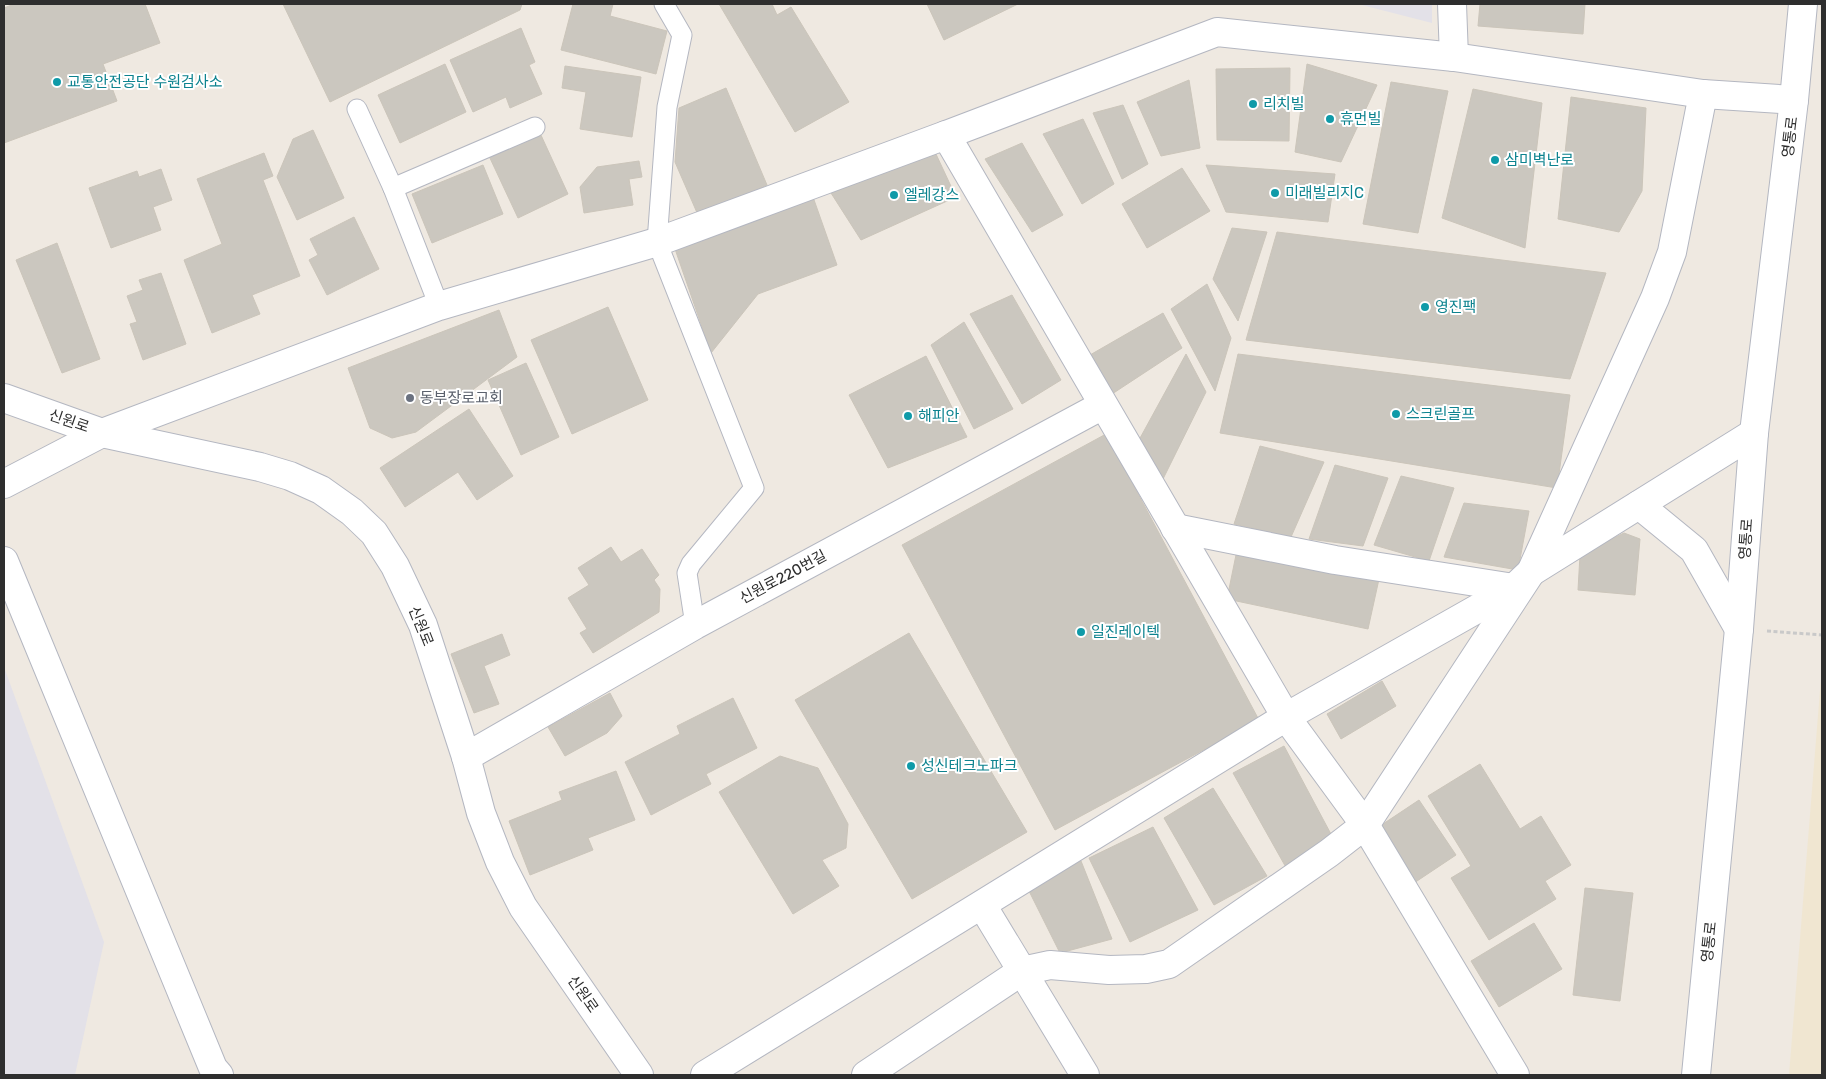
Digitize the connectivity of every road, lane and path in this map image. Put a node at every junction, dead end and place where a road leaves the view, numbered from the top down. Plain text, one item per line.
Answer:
1 (664, 4) edge
2 (1452, 4) edge
3 (1803, 4) edge
4 (1454, 56) junction
5 (1703, 94) junction
6 (1794, 100) junction
7 (357, 109) dead end
8 (535, 127) dead end
9 (946, 135) junction
10 (393, 188) junction
11 (657, 242) junction
12 (439, 306) junction
13 (4, 398) edge
14 (1102, 405) junction
15 (102, 433) junction
16 (1754, 433) junction
17 (4, 484) edge
18 (1639, 505) junction
19 (1175, 528) junction
20 (4, 561) edge
21 (1522, 580) junction
22 (694, 625) junction
23 (1739, 629) junction
24 (1822, 635) edge
25 (1286, 717) junction
26 (466, 757) junction
27 (1364, 825) junction
28 (982, 905) junction
29 (1022, 971) junction
30 (219, 1075) edge
31 (639, 1075) edge
32 (705, 1075) edge
33 (866, 1075) edge
34 (1085, 1075) edge
35 (1515, 1075) edge
36 (1696, 1075) edge

1 - 11 lane
2 - 4 street
3 - 6 street, 영통로
4 - 5 street
4 - 9 street
5 - 6 street
5 - 21 street
6 - 16 street, 영통로
7 - 10 lane
8 - 10 lane
9 - 11 street
9 - 14 street
10 - 12 lane
11 - 12 street
11 - 22 lane
12 - 15 street
13 - 15 street, 신원로
14 - 19 street
14 - 22 street, 신원로220번길
15 - 17 street
15 - 26 street, 신원로
16 - 18 street
16 - 23 street, 영통로
18 - 21 street
18 - 23 street
19 - 21 street
19 - 25 street
20 - 30 street
21 - 25 street
21 - 27 street
22 - 26 street, 신원로220번길
23 - 24 path
23 - 36 street, 영통로
25 - 27 street
25 - 28 street
26 - 31 street, 신원로
27 - 29 street
27 - 35 street
28 - 29 street
28 - 32 street
29 - 33 street
29 - 34 street

